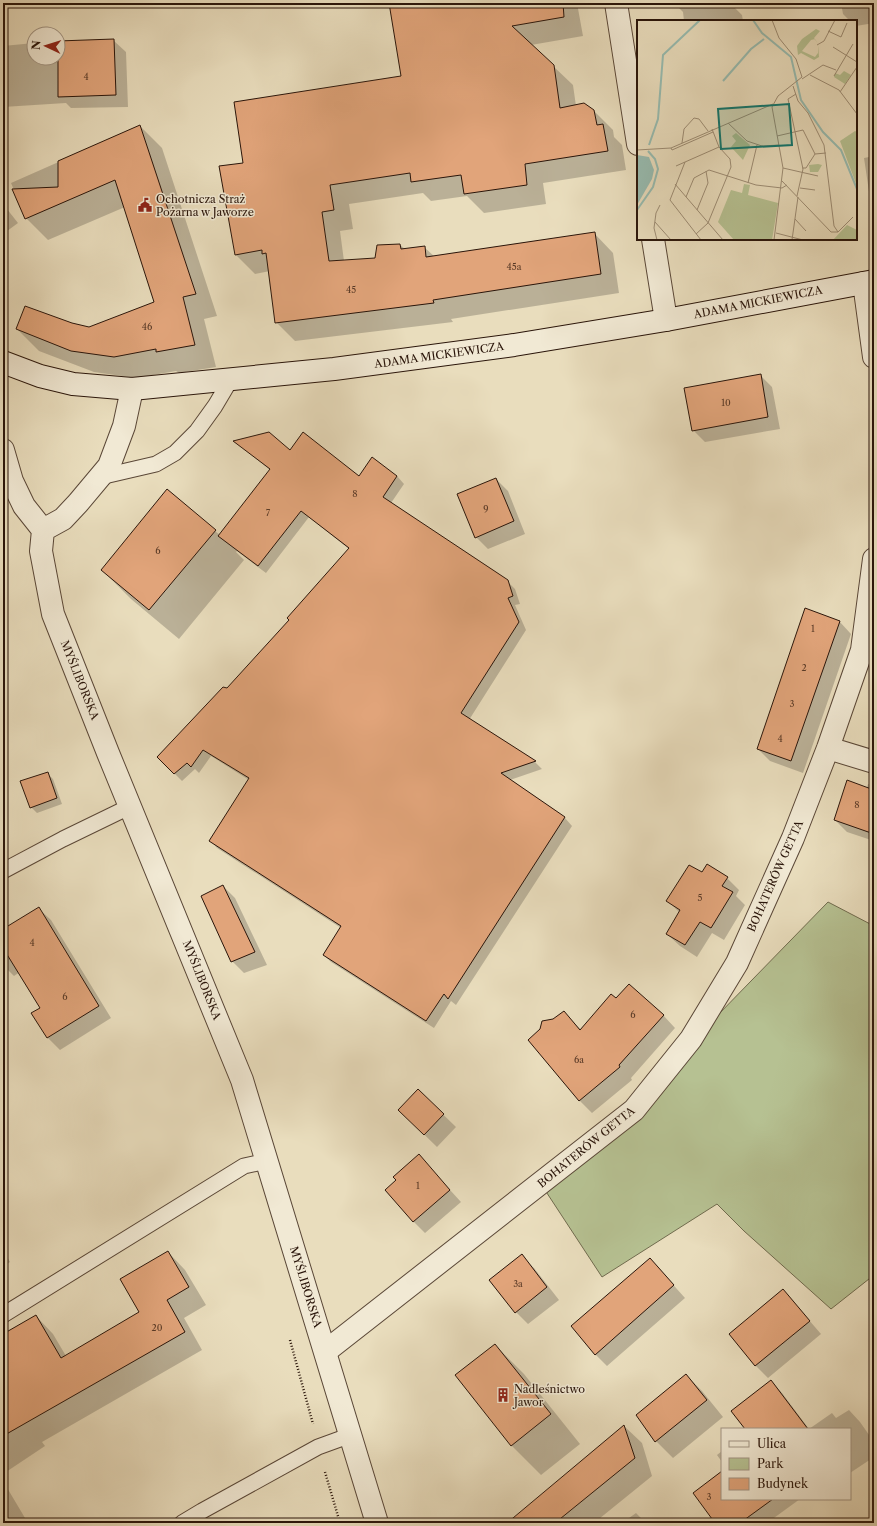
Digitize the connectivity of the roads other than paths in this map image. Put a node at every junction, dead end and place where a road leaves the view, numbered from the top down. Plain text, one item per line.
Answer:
1 (616, 3) edge
2 (637, 138) edge
3 (653, 240) edge
4 (869, 282) edge
5 (666, 320) junction
6 (874, 357) edge
7 (3, 362) edge
8 (232, 379) junction
9 (132, 389) junction
10 (3, 450) edge
11 (100, 477) junction
12 (43, 530) junction
13 (874, 559) edge
14 (828, 748) junction
15 (874, 762) edge
16 (131, 806) junction
17 (3, 871) edge
18 (267, 1161) junction
19 (3, 1315) edge
20 (326, 1351) junction
21 (351, 1435) junction
22 (182, 1523) edge
23 (378, 1523) edge

1 - 2 street
3 - 5 street
4 - 5 street, ADAMA MICKIEWICZA
4 - 6 street
5 - 8 street, ADAMA MICKIEWICZA
7 - 9 street, ADAMA MICKIEWICZA
8 - 9 street, ADAMA MICKIEWICZA
8 - 11 lane
9 - 11 street
10 - 12 street
11 - 12 street
12 - 16 street, MYŚLIBORSKA
13 - 14 street, BOHATERÓW GETTA
14 - 15 street
14 - 20 street, BOHATERÓW GETTA
16 - 17 lane
16 - 18 street, MYŚLIBORSKA
18 - 19 lane
18 - 20 street, MYŚLIBORSKA
20 - 21 street, MYŚLIBORSKA
21 - 22 lane
21 - 23 street, MYŚLIBORSKA

